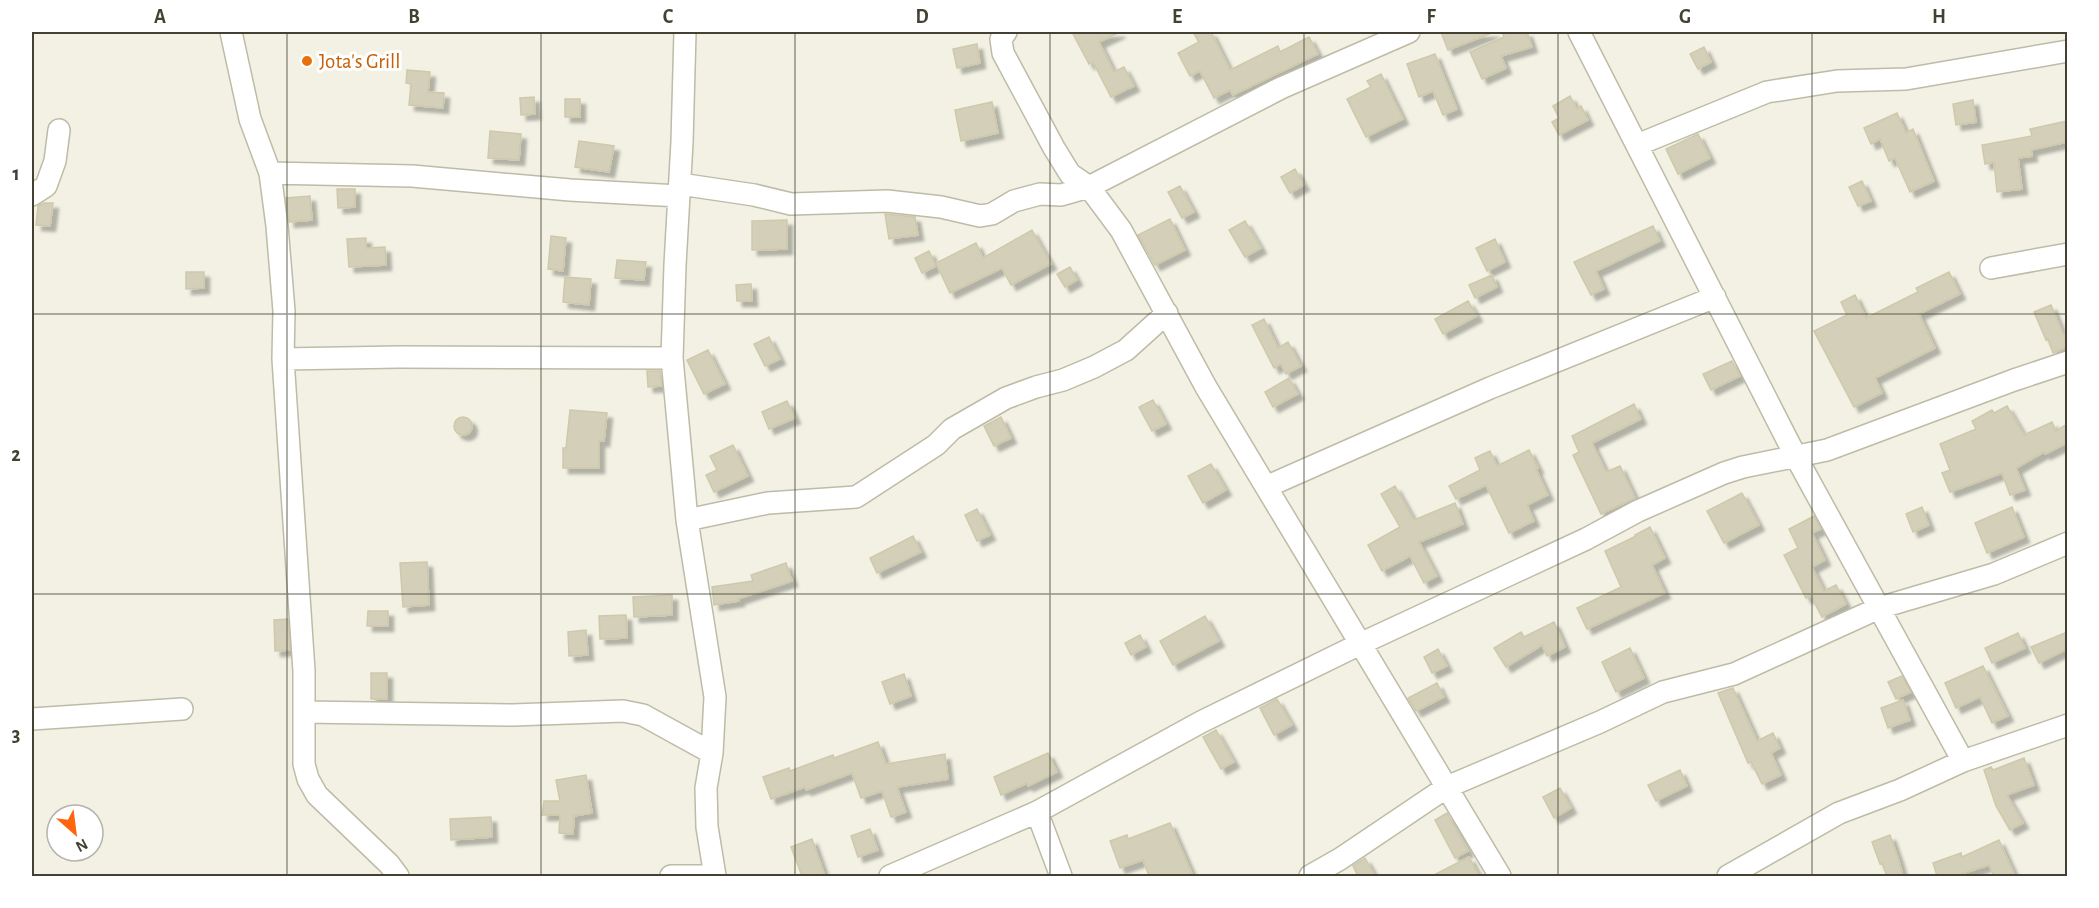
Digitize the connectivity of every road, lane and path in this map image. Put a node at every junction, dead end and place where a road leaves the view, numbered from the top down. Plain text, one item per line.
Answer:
1 (231, 32) edge
2 (684, 32) edge
3 (1006, 32) edge
4 (1409, 32) edge
5 (1579, 32) edge
6 (2067, 51) edge
7 (59, 130) dead end
8 (1637, 145) junction
9 (270, 173) junction
10 (1089, 188) junction
11 (679, 190) junction
12 (32, 195) edge
13 (2067, 254) edge
14 (1991, 268) dead end
15 (1715, 297) junction
16 (1167, 313) junction
17 (672, 358) junction
18 (283, 359) junction
19 (2067, 362) edge
20 (1796, 457) junction
21 (1266, 487) junction
22 (687, 520) junction
23 (2067, 543) edge
24 (1879, 608) junction
25 (1360, 644) junction
26 (182, 709) dead end
27 (304, 712) junction
28 (32, 719) edge
29 (2067, 725) edge
30 (711, 753) junction
31 (1963, 760) junction
32 (1446, 787) junction
33 (1037, 812) junction
34 (398, 876) edge
35 (671, 876) edge
36 (715, 876) edge
37 (890, 876) edge
38 (1061, 876) edge
39 (1310, 876) edge
40 (1500, 876) edge
41 (1728, 876) edge

1 - 9 street
2 - 11 street
3 - 10 street
4 - 10 street
5 - 8 street
6 - 8 street
7 - 12 street
8 - 15 street
9 - 11 street
9 - 18 street
10 - 11 street
10 - 16 street
11 - 17 street
13 - 14 street
15 - 20 street
15 - 21 street
16 - 21 street
16 - 22 street
17 - 18 street
17 - 22 street
18 - 27 street
19 - 20 street
20 - 24 street
20 - 25 street
21 - 25 street
22 - 30 street
23 - 24 street
24 - 31 street
24 - 32 street
25 - 32 street
25 - 33 street
26 - 28 street
27 - 30 street
27 - 34 street
29 - 31 street
30 - 36 street
31 - 41 street
32 - 39 street
32 - 40 street
33 - 37 street
33 - 38 street
35 - 36 street

